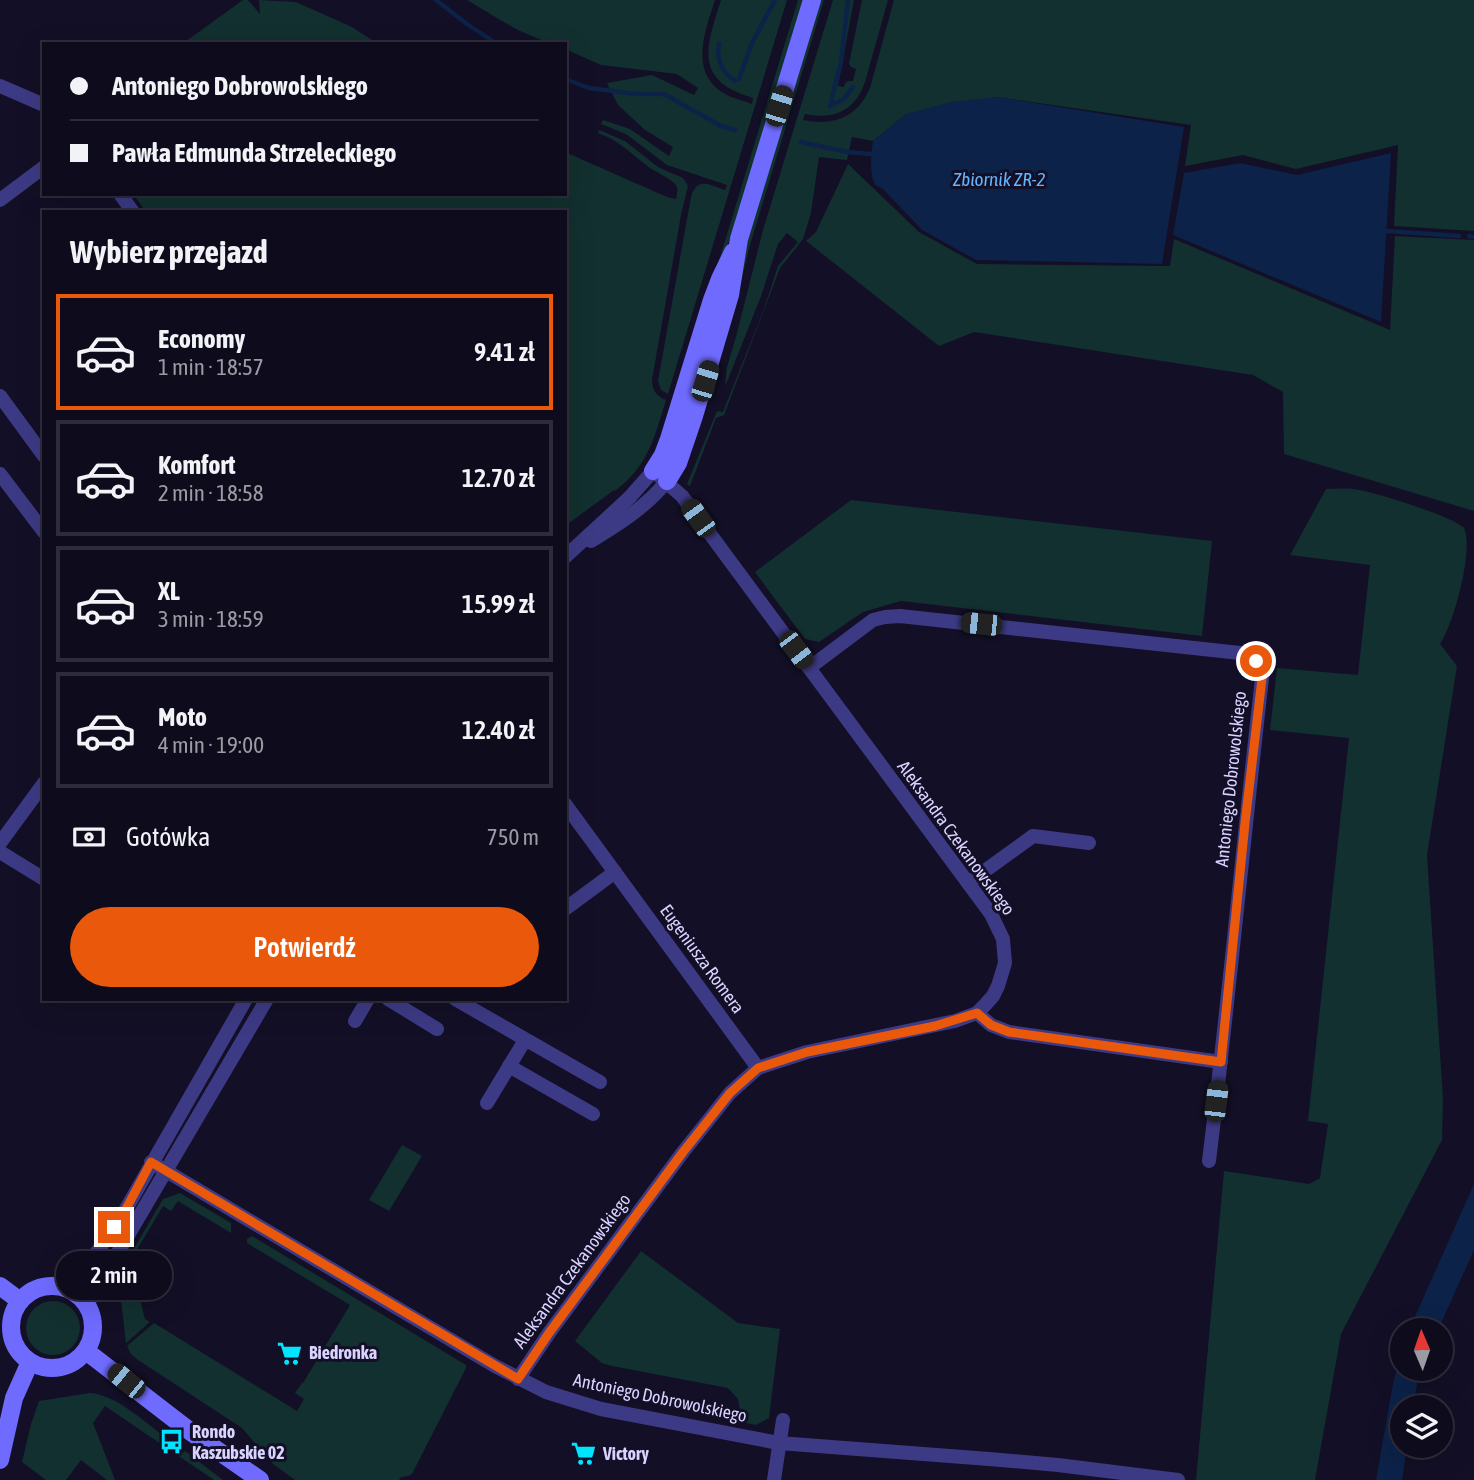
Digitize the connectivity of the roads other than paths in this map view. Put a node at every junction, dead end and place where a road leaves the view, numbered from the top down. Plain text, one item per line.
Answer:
1 (812, 0) edge
2 (0, 86) edge
3 (42, 104) edge
4 (42, 168) edge
5 (0, 200) edge
6 (0, 396) edge
7 (42, 453) edge
8 (0, 474) edge
9 (660, 476) junction
10 (42, 529) edge
11 (567, 556) edge
12 (809, 668) junction
13 (42, 786) edge
14 (567, 807) edge
15 (0, 843) edge
16 (1089, 843) dead end
17 (0, 852) edge
18 (615, 872) junction
19 (42, 878) edge
20 (968, 883) junction
21 (567, 908) edge
22 (243, 1001) edge
23 (367, 1001) edge
24 (391, 1001) edge
25 (457, 1001) edge
26 (263, 1005) edge
27 (977, 1013) junction
28 (355, 1021) dead end
29 (437, 1029) dead end
30 (525, 1040) junction
31 (1221, 1062) junction
32 (509, 1066) junction
33 (758, 1068) junction
34 (600, 1082) dead end
35 (487, 1102) dead end
36 (593, 1114) dead end
37 (1209, 1161) dead end
38 (151, 1162) junction
39 (166, 1171) junction
40 (0, 1286) edge
41 (67, 1289) junction
42 (20, 1301) junction
43 (87, 1305) junction
44 (86, 1351) junction
45 (30, 1362) junction
46 (518, 1379) junction
47 (783, 1420) dead end
48 (779, 1443) junction
49 (0, 1460) edge
50 (260, 1480) edge
51 (774, 1480) edge
52 (1178, 1480) edge

1 - 9 main road
2 - 3 street
4 - 5 street
6 - 7 street
8 - 10 street
9 - 11 street
9 - 12 street, Aleksandra Czekanowskiego
12 - 20 street, Aleksandra Czekanowskiego
12 - 31 street, Antoniego Dobrowolskiego
13 - 15 street
14 - 18 street, Eugeniusza Romera
16 - 20 street
17 - 19 street
18 - 21 street
18 - 33 street, Eugeniusza Romera
20 - 27 street, Aleksandra Czekanowskiego
22 - 38 street
23 - 28 street
24 - 29 street
25 - 30 street
26 - 39 street
27 - 31 street
27 - 33 street, Aleksandra Czekanowskiego
30 - 32 street
30 - 34 street
31 - 37 street, Antoniego Dobrowolskiego
32 - 35 street
32 - 36 street
33 - 46 street, Aleksandra Czekanowskiego
38 - 39 street, Antoniego Dobrowolskiego
38 - 41 street
39 - 43 street
39 - 46 street, Antoniego Dobrowolskiego
40 - 42 main road
41 - 42 main road
41 - 43 main road
42 - 45 main road
43 - 44 main road
44 - 45 main road
44 - 50 main road
45 - 49 main road
46 - 48 street, Antoniego Dobrowolskiego
47 - 48 street
48 - 51 street
48 - 52 street, Antoniego Dobrowolskiego

